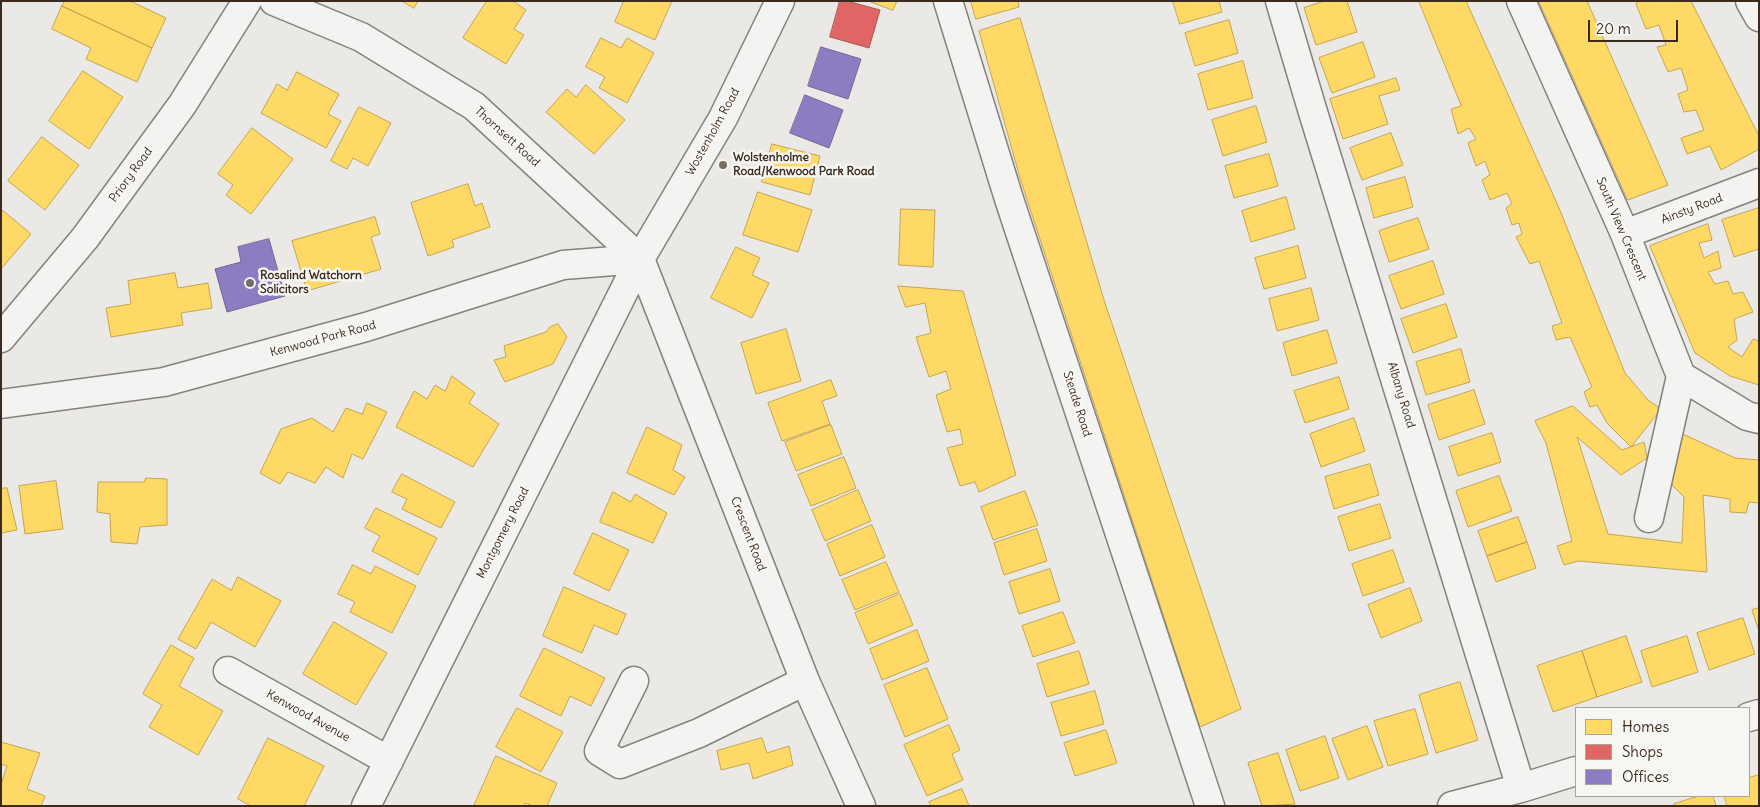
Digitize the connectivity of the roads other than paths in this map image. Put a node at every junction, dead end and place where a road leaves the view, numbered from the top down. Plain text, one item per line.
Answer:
1 (247, 1) edge
2 (274, 1) edge
3 (780, 1) edge
4 (948, 1) edge
5 (1280, 1) edge
6 (1521, 1) edge
7 (1750, 1) edge
8 (1759, 17) edge
9 (1759, 183) edge
10 (1625, 234) junction
11 (640, 259) junction
12 (1, 338) edge
13 (1681, 376) junction
14 (1, 404) edge
15 (1759, 419) edge
16 (1649, 518) dead end
17 (228, 671) dead end
18 (634, 681) dead end
19 (805, 681) junction
20 (389, 761) junction
21 (1575, 771) edge
22 (1521, 788) junction
23 (366, 806) edge
24 (861, 806) edge
25 (1210, 806) edge
26 (1452, 806) edge

1 - 12 street, Priory Road
2 - 11 street, Thornsett Road
3 - 11 street, Wostenholm Road
4 - 25 street, Steade Road
5 - 22 street, Albany Road
6 - 10 street, South View Crescent
7 - 8 street
9 - 10 street, Ainsty Road
10 - 13 street, South View Crescent
11 - 14 street, Kenwood Park Road
11 - 19 street, Crescent Road
11 - 20 street, Montgomery Road
13 - 15 street
13 - 16 street
17 - 20 street, Kenwood Avenue
18 - 19 street
19 - 24 street, Crescent Road
20 - 23 street, Montgomery Road
21 - 22 street
22 - 26 street

